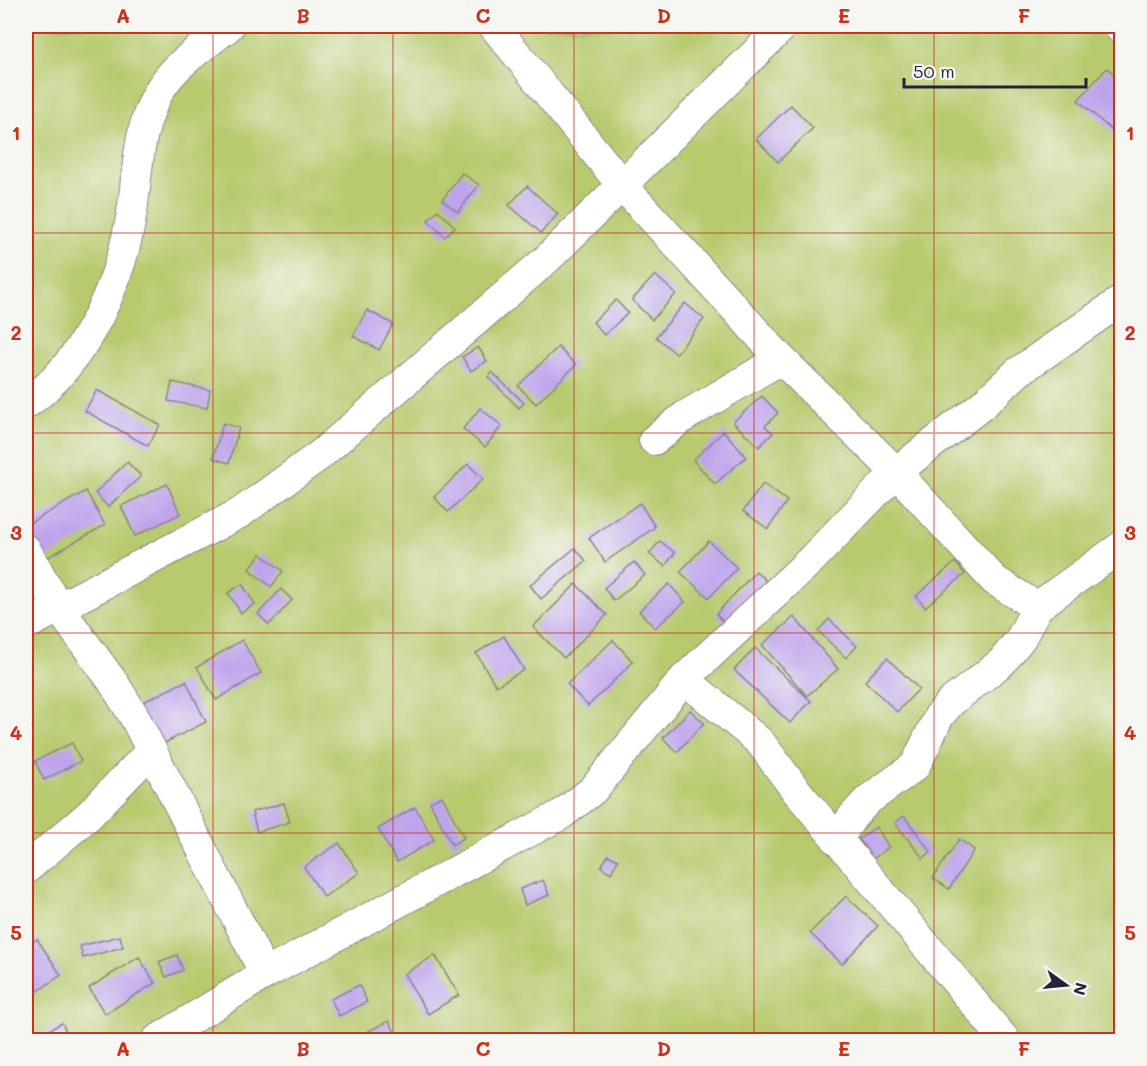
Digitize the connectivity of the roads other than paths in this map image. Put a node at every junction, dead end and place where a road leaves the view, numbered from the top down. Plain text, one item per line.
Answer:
1 (229, 26) edge
2 (494, 26) edge
3 (783, 26) edge
4 (1118, 26) edge
5 (1122, 30) edge
6 (621, 184) junction
7 (1122, 300) edge
8 (781, 359) junction
9 (26, 404) edge
10 (654, 441) dead end
11 (896, 472) junction
12 (1122, 546) edge
13 (26, 550) edge
14 (58, 607) junction
15 (1037, 607) junction
16 (26, 625) edge
17 (684, 679) junction
18 (150, 752) junction
19 (837, 840) junction
20 (26, 868) edge
21 (265, 974) junction
22 (158, 1040) edge
23 (1005, 1041) edge

1 - 9 street
2 - 6 street
3 - 6 street
4 - 5 street
6 - 8 street
6 - 14 street
7 - 11 street
8 - 10 street
8 - 11 street
11 - 15 street
11 - 17 street
12 - 15 street
13 - 14 street
14 - 16 street
14 - 18 street
15 - 19 street
17 - 19 street
17 - 21 street
18 - 20 street
18 - 21 street
19 - 23 street
21 - 22 street

